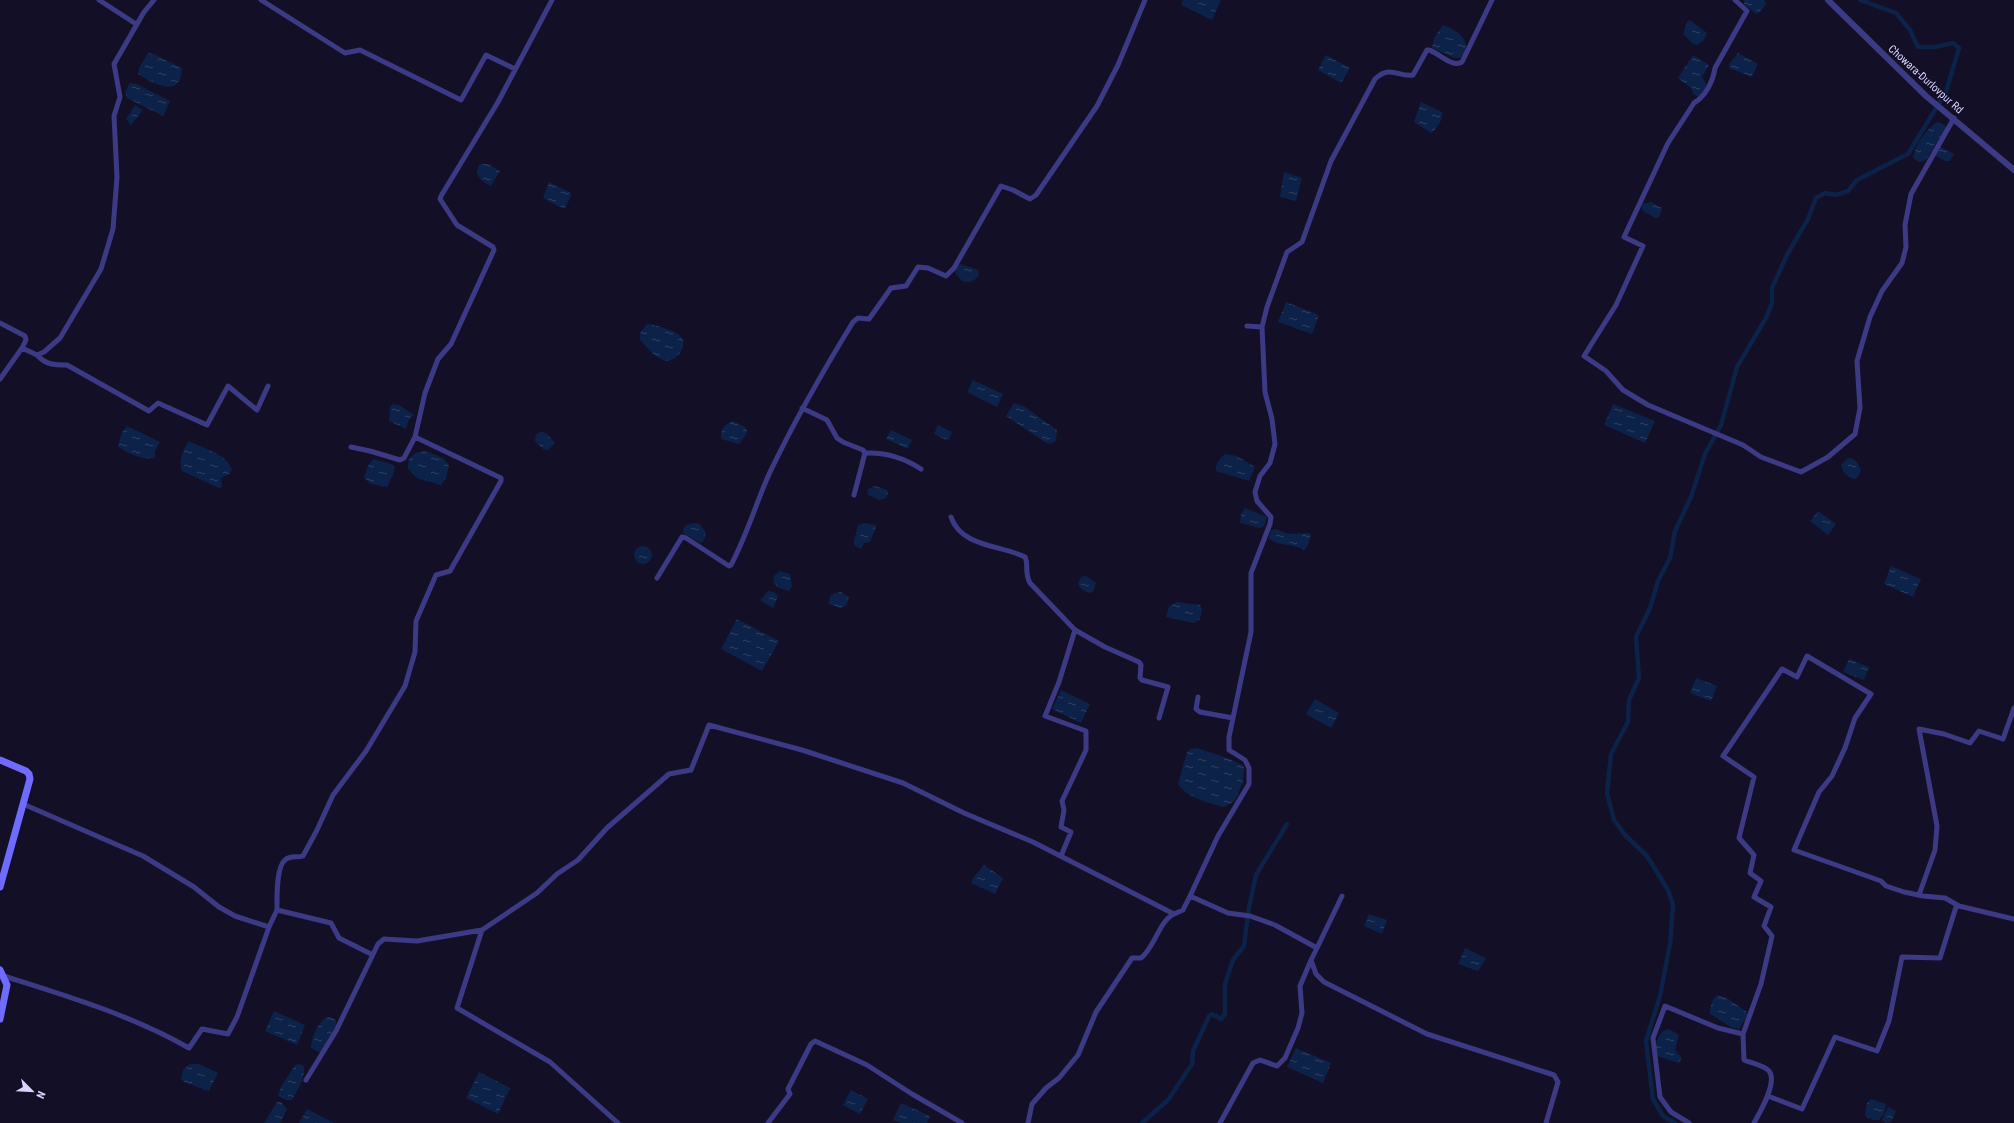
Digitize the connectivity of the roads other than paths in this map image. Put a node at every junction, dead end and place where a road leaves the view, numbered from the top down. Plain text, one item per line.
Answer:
1 (99, 0) edge
2 (154, 0) edge
3 (261, 0) edge
4 (552, 0) edge
5 (1145, 0) edge
6 (1492, 0) edge
7 (1735, 0) edge
8 (1828, 0) edge
9 (136, 24) junction
10 (515, 69) junction
11 (1954, 118) junction
12 (2014, 170) edge
13 (0, 323) edge
14 (1247, 326) dead end
15 (1262, 327) junction
16 (22, 348) junction
17 (37, 355) junction
18 (0, 379) edge
19 (268, 386) dead end
20 (802, 408) junction
21 (415, 437) junction
22 (351, 448) dead end
23 (865, 453) junction
24 (921, 469) dead end
25 (854, 495) dead end
26 (950, 517) dead end
27 (657, 578) dead end
28 (1075, 630) junction
29 (1198, 697) dead end
30 (2014, 708) edge
31 (1160, 718) dead end
32 (1233, 718) junction
33 (0, 760) edge
34 (23, 804) junction
35 (1061, 856) junction
36 (0, 887) edge
37 (1919, 895) junction
38 (1190, 896) junction
39 (1342, 896) dead end
40 (1959, 906) junction
41 (277, 910) junction
42 (1174, 914) junction
43 (2014, 919) edge
44 (269, 926) junction
45 (482, 930) junction
46 (1317, 948) junction
47 (371, 954) junction
48 (1311, 960) junction
49 (2, 973) edge
50 (0, 1019) edge
51 (1743, 1034) junction
52 (306, 1080) dead end
53 (1768, 1096) junction
54 (618, 1123) edge
55 (768, 1123) edge
56 (962, 1123) edge
57 (1028, 1123) edge
58 (1220, 1123) edge
59 (1546, 1123) edge
60 (1689, 1123) edge
61 (1754, 1123) edge

1 - 9 street
2 - 9 street
3 - 10 street
4 - 10 street
5 - 20 street
6 - 15 street
7 - 11 street
8 - 11 street, Chowara-Durlovpur Rd
9 - 17 street
10 - 21 street
11 - 12 street, Chowara-Durlovpur Rd
13 - 16 street
14 - 15 street
15 - 32 street
16 - 17 street
16 - 18 street
17 - 19 street
20 - 23 street
20 - 27 street
21 - 22 street
21 - 41 street
23 - 24 street
23 - 25 street
26 - 28 street
28 - 31 street
28 - 35 street
29 - 32 street
30 - 37 street
32 - 38 street
33 - 34 main road
34 - 36 main road
34 - 44 street
35 - 42 street
35 - 45 street
37 - 40 street
37 - 51 street
38 - 42 street
38 - 46 street
39 - 46 street
40 - 43 street
40 - 53 street
41 - 44 street
41 - 47 street
42 - 57 street
44 - 49 street
45 - 47 street
45 - 54 street
46 - 48 street
47 - 52 street
48 - 58 street
48 - 59 street
49 - 50 main road
51 - 53 street
51 - 60 street
53 - 61 street
55 - 56 street

